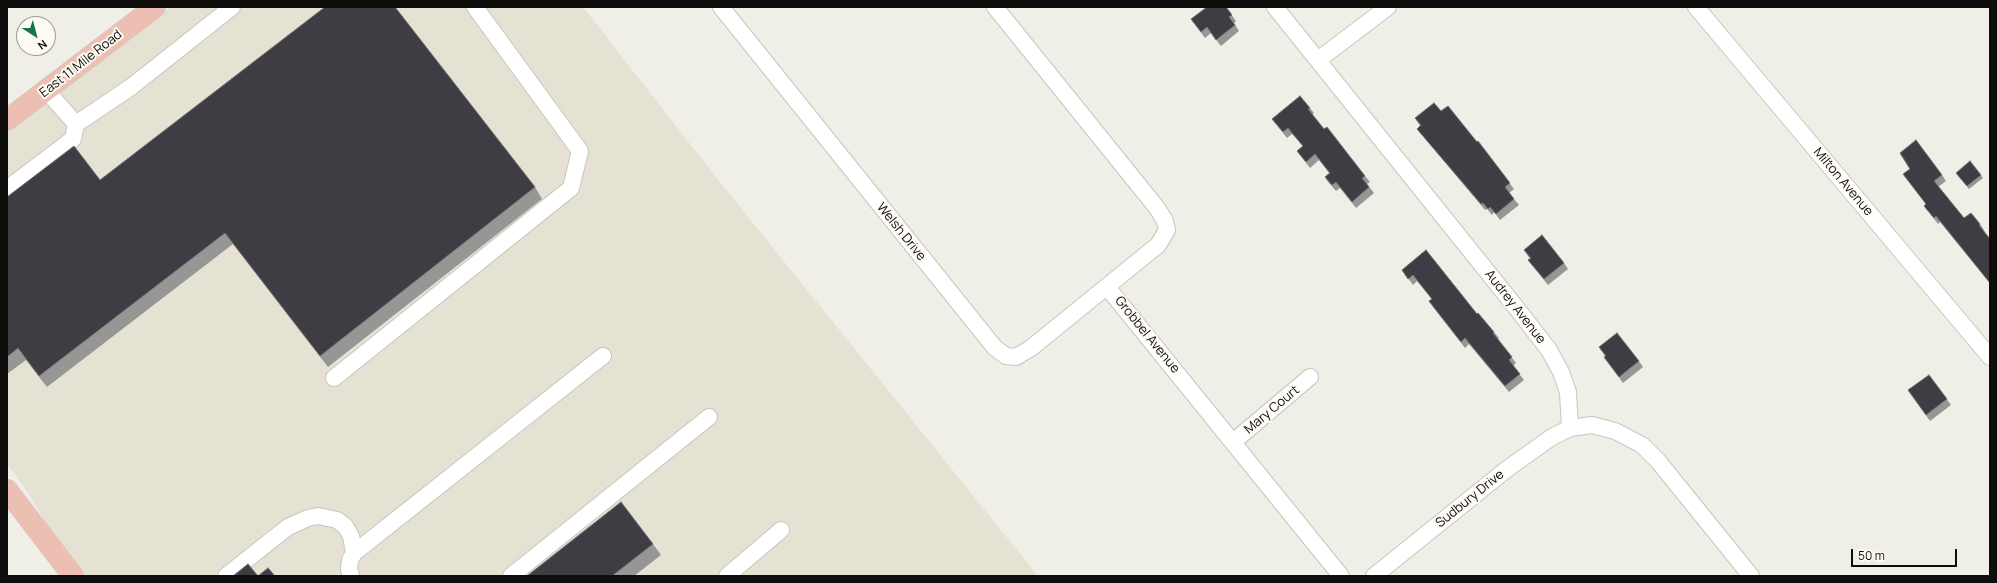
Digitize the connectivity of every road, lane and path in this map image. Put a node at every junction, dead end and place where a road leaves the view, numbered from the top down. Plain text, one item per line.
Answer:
1 (155, 7) edge
2 (232, 7) edge
3 (475, 7) edge
4 (720, 7) edge
5 (995, 7) edge
6 (1275, 7) edge
7 (1388, 7) edge
8 (1696, 7) edge
9 (1318, 60) junction
10 (46, 90) junction
11 (7, 120) edge
12 (76, 124) junction
13 (7, 189) edge
14 (1107, 287) junction
15 (603, 356) dead end
16 (1990, 357) edge
17 (1310, 377) dead end
18 (334, 378) dead end
19 (709, 417) dead end
20 (1570, 428) junction
21 (1233, 442) junction
22 (7, 490) edge
23 (781, 530) dead end
24 (354, 554) junction
25 (73, 576) edge
26 (226, 576) edge
27 (351, 576) edge
28 (511, 576) edge
29 (727, 576) edge
30 (1341, 576) edge
31 (1374, 576) edge
32 (1751, 576) edge

1 - 10 main road, East 11 Mile Road
2 - 12 street
3 - 18 street
4 - 14 street, Welsh Drive
5 - 14 street, Grobbel Avenue
6 - 9 street, Audrey Avenue
7 - 9 street
8 - 16 street, Milton Avenue
9 - 20 street, Audrey Avenue
10 - 11 main road, East 11 Mile Road
10 - 12 street
12 - 13 street
14 - 21 street, Grobbel Avenue
15 - 24 street
17 - 21 street, Mary Court
19 - 28 street
20 - 31 street, Sudbury Drive
20 - 32 street
21 - 30 street, Grobbel Avenue
22 - 25 main road
23 - 29 street
24 - 26 street
24 - 27 street

